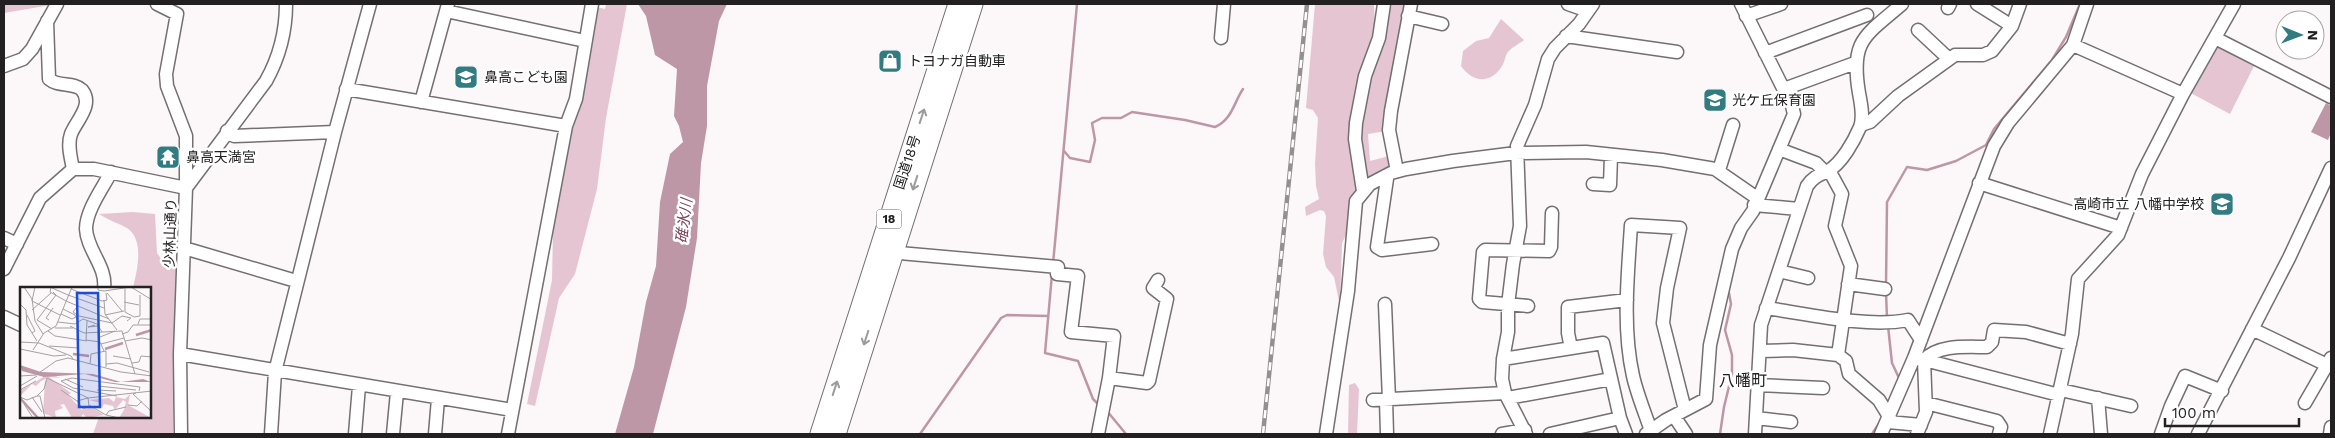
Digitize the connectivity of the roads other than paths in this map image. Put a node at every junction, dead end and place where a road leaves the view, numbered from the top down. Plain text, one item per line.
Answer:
1 (56, 4) edge
2 (157, 4) edge
3 (286, 4) edge
4 (370, 4) edge
5 (592, 4) edge
6 (958, 4) edge
7 (973, 4) edge
8 (1224, 4) edge
9 (1384, 4) edge
10 (1570, 4) edge
11 (1741, 4) edge
12 (1781, 4) edge
13 (1902, 4) edge
14 (1977, 4) edge
15 (2020, 4) edge
16 (2087, 4) edge
17 (2234, 4) edge
18 (447, 7) edge
19 (1590, 8) edge
20 (179, 9) edge
21 (1409, 10) edge
22 (1865, 10) edge
23 (1746, 16) junction
24 (47, 21) junction
25 (1442, 24) dead end
26 (2012, 26) junction
27 (1875, 28) junction
28 (1918, 30) dead end
29 (1566, 36) junction
30 (1221, 38) dead end
31 (2215, 38) junction
32 (586, 41) junction
33 (2073, 45) junction
34 (1677, 52) dead end
35 (1765, 52) junction
36 (1949, 60) junction
37 (1856, 63) junction
38 (4, 66) edge
39 (346, 89) junction
40 (1784, 89) junction
41 (2183, 94) junction
42 (2331, 96) edge
43 (421, 102) junction
44 (1733, 125) dead end
45 (1861, 125) junction
46 (566, 126) junction
47 (227, 131) junction
48 (334, 132) junction
49 (1779, 149) junction
50 (1516, 153) junction
51 (1611, 156) junction
52 (2331, 168) edge
53 (73, 169) junction
54 (1719, 170) junction
55 (1827, 171) junction
56 (111, 172) junction
57 (1391, 174) junction
58 (1979, 183) junction
59 (1593, 184) dead end
60 (186, 188) junction
61 (1363, 191) junction
62 (1756, 202) junction
63 (1799, 209) junction
64 (1552, 213) dead end
65 (2121, 228) junction
66 (4, 238) edge
67 (17, 244) junction
68 (1432, 244) dead end
69 (184, 248) junction
70 (886, 251) junction
71 (1516, 251) junction
72 (4, 269) edge
73 (1779, 271) junction
74 (1808, 278) dead end
75 (1158, 280) dead end
76 (296, 281) junction
77 (1848, 284) junction
78 (104, 287) edge
79 (1886, 289) dead end
80 (1627, 300) junction
81 (1385, 304) dead end
82 (1508, 305) junction
83 (1528, 306) dead end
84 (1766, 308) junction
85 (4, 317) edge
86 (1842, 318) junction
87 (20, 324) edge
88 (2252, 329) junction
89 (1921, 340) junction
90 (2070, 344) junction
91 (1571, 348) junction
92 (1761, 351) junction
93 (180, 354) junction
94 (1838, 355) junction
95 (1502, 359) junction
96 (1919, 359) junction
97 (2329, 361) edge
98 (275, 372) junction
99 (1109, 378) junction
100 (1611, 380) junction
101 (1758, 385) junction
102 (359, 386) junction
103 (1823, 388) dead end
104 (2222, 391) junction
105 (397, 392) junction
106 (2060, 392) junction
107 (1506, 396) junction
108 (2098, 398) junction
109 (438, 399) junction
110 (1382, 400) junction
111 (1926, 403) junction
112 (2305, 403) dead end
113 (2131, 406) dead end
114 (512, 410) junction
115 (1680, 413) junction
116 (1620, 418) junction
117 (1756, 418) junction
118 (1889, 420) junction
119 (1791, 422) dead end
120 (2331, 427) edge
121 (1919, 430) edge
122 (1526, 432) edge
123 (1649, 432) edge
124 (181, 434) edge
125 (271, 434) edge
126 (355, 434) edge
127 (394, 434) edge
128 (435, 434) edge
129 (508, 434) edge
130 (820, 434) edge
131 (836, 434) edge
132 (1098, 434) edge
133 (1326, 434) edge
134 (1387, 434) edge
135 (1502, 434) edge
136 (1550, 434) edge
137 (1626, 434) edge
138 (1686, 434) edge
139 (1755, 434) edge
140 (1881, 434) edge
141 (1999, 434) edge
142 (2050, 434) edge
143 (2101, 434) edge
144 (2161, 434) edge
145 (2198, 434) edge
146 (2330, 434) edge

1 - 24 street
2 - 20 street
3 - 47 street, 少林山通り
4 - 39 street
5 - 32 street
70 -> 6 highway, 国道18号 / 18
7 -> 70 highway, 国道18号 / 18
8 - 30 street
9 - 61 street
10 - 19 street
11 - 23 street
12 - 23 street
13 - 27 street
14 - 26 street
15 - 26 street
16 - 33 street
17 - 31 street
18 - 32 street
18 - 43 street
19 - 29 street
20 - 60 street
21 - 25 street
21 - 57 street
22 - 27 street
22 - 35 street
23 - 35 street
24 - 38 street
24 - 53 street
26 - 36 street
27 - 37 street
28 - 36 street
29 - 34 street
29 - 50 street
31 - 41 street
31 - 42 street
32 - 46 street
33 - 41 street
33 - 58 street
35 - 40 street
36 - 45 street
37 - 40 street
37 - 45 street
39 - 43 street
39 - 48 street
40 - 49 street
41 - 65 street
43 - 46 street
44 - 54 street
45 - 55 street
46 - 114 street
47 - 48 street
47 - 60 street, 少林山通り
48 - 76 street
49 - 55 street
49 - 62 street
50 - 51 street
50 - 57 street
50 - 71 street
51 - 54 street
51 - 59 street
52 - 88 street
53 - 56 street
53 - 67 street
54 - 62 street
55 - 63 street
55 - 77 street
56 - 60 street
56 - 78 street
57 - 61 street
57 - 68 street
58 - 65 street
58 - 89 street
60 - 69 street, 少林山通り
61 - 133 street
62 - 63 street
62 - 115 street
63 - 73 street
64 - 71 street
65 - 90 street
66 - 67 street
67 - 72 street
69 - 76 street
69 - 93 street, 少林山通り
70 - 99 street
130 -> 70 highway, 国道18号 / 18
70 -> 131 highway, 国道18号 / 18
71 - 82 street
71 - 82 street
73 - 74 street
73 - 84 street
75 - 99 street
76 - 98 street
77 - 79 street
77 - 86 street
80 - 91 street
80 - 115 street
80 - 123 street
81 - 110 street
82 - 83 street
82 - 95 street
84 - 86 street
84 - 92 street
85 - 87 street
86 - 89 street
86 - 94 street
88 - 97 street
88 - 104 street
89 - 96 street
90 - 96 street
90 - 106 street
91 - 95 street
91 - 100 street
92 - 94 street
92 - 101 street
93 - 98 street
93 - 124 street, 少林山通り
94 - 118 street
95 - 107 street
96 - 106 street
96 - 111 street
96 - 118 street
97 - 112 street
98 - 102 street
98 - 125 street
99 - 132 street
100 - 107 street
100 - 116 street
101 - 103 street
101 - 117 street
102 - 105 street
102 - 126 street
104 - 144 street
104 - 145 street
105 - 109 street
105 - 127 street
106 - 108 street
106 - 142 street
107 - 110 street
107 - 122 street
108 - 113 street
108 - 143 street
109 - 114 street
109 - 128 street
110 - 134 street
111 - 121 street
111 - 141 street
114 - 129 street
115 - 123 street
115 - 138 street
116 - 136 street
116 - 137 street
117 - 119 street
117 - 139 street
118 - 121 street
118 - 140 street
120 - 146 street
122 - 135 street

